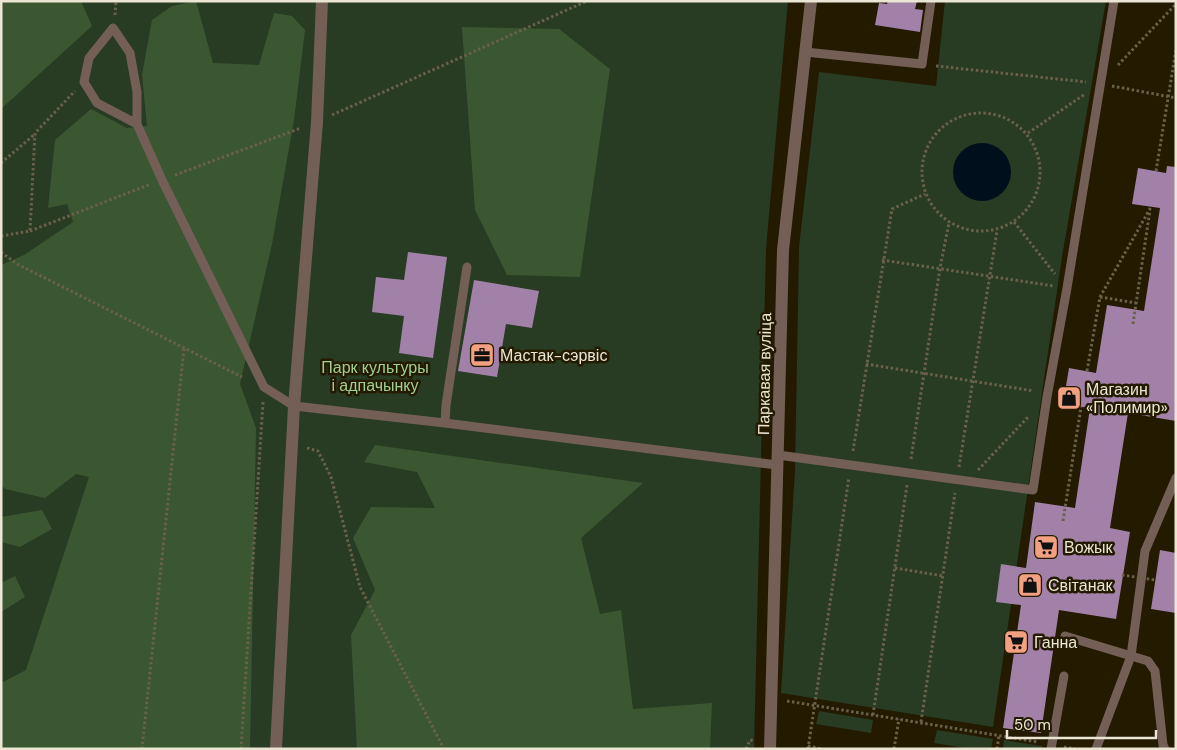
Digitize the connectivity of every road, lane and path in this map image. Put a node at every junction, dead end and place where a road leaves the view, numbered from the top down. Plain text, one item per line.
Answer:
1 (322, 1) edge
2 (810, 1) edge
3 (931, 1) edge
4 (1114, 1) edge
5 (1176, 4) edge
6 (1176, 50) edge
7 (805, 52) junction
8 (922, 64) junction
9 (84, 82) junction
10 (1100, 84) junction
11 (1168, 96) junction
12 (1176, 98) edge
13 (137, 124) junction
14 (35, 133) junction
15 (1028, 134) junction
16 (1, 163) edge
17 (1156, 171) dead end
18 (925, 194) junction
19 (1014, 222) junction
20 (1, 236) edge
21 (1, 252) edge
22 (882, 260) junction
23 (467, 267) dead end
24 (1067, 288) junction
25 (1100, 297) junction
26 (1136, 302) junction
27 (1132, 324) dead end
28 (184, 348) junction
29 (866, 364) junction
30 (1087, 371) dead end
31 (264, 387) junction
32 (1047, 395) junction
33 (294, 406) junction
34 (1081, 407) dead end
35 (445, 423) junction
36 (292, 444) junction
37 (778, 460) junction
38 (851, 465) junction
39 (1176, 478) edge
40 (968, 481) junction
41 (1063, 520) dead end
42 (894, 568) dead end
43 (1122, 575) dead end
44 (943, 576) dead end
45 (1155, 580) dead end
46 (1065, 636) dead end
47 (1131, 656) junction
48 (1064, 676) dead end
49 (772, 698) junction
50 (814, 705) junction
51 (899, 719) junction
52 (999, 735) junction
53 (1014, 738) dead end
54 (1067, 747) dead end
55 (808, 748) edge
56 (142, 749) edge
57 (241, 749) edge
58 (276, 749) edge
59 (444, 749) edge
60 (770, 749) edge
61 (822, 749) edge
62 (894, 749) edge
63 (997, 749) edge
64 (1051, 749) edge
65 (1075, 749) edge
66 (1096, 749) edge
67 (1166, 749) edge

1 - 33 street
2 - 7 street, Паркавая вуліца
3 - 8 lane
4 - 10 lane
5 - 10 path
6 - 11 path
7 - 8 lane
7 - 37 street, Паркавая вуліца
8 - 10 path
9 - 13 lane
9 - 13 lane
9 - 14 path
10 - 11 path
10 - 15 path
10 - 24 lane
11 - 12 path
11 - 17 path
13 - 31 lane
14 - 16 path
14 - 20 path
15 - 18 path
15 - 19 path
18 - 19 path
18 - 22 path
19 - 24 path
21 - 28 path
22 - 24 path
22 - 29 path
23 - 35 lane
24 - 32 lane
25 - 26 path
25 - 26 path
25 - 30 path
26 - 27 path
28 - 31 path
28 - 56 path
29 - 32 path
29 - 38 path
31 - 33 lane
31 - 57 path
32 - 40 path
32 - 40 lane
33 - 35 lane
33 - 36 street
34 - 41 path
35 - 37 lane
36 - 58 street
36 - 59 path
37 - 38 lane
37 - 49 street, Паркавая вуліца
38 - 40 lane
38 - 50 path
39 - 47 lane
42 - 44 path
43 - 45 path, bridge
46 - 47 lane
47 - 66 lane
47 - 67 lane
48 - 64 lane
49 - 50 path
49 - 60 street, Паркавая вуліца
50 - 51 path
50 - 55 path
51 - 52 path
51 - 62 path
52 - 53 path
52 - 63 path
54 - 65 path
55 - 61 path

